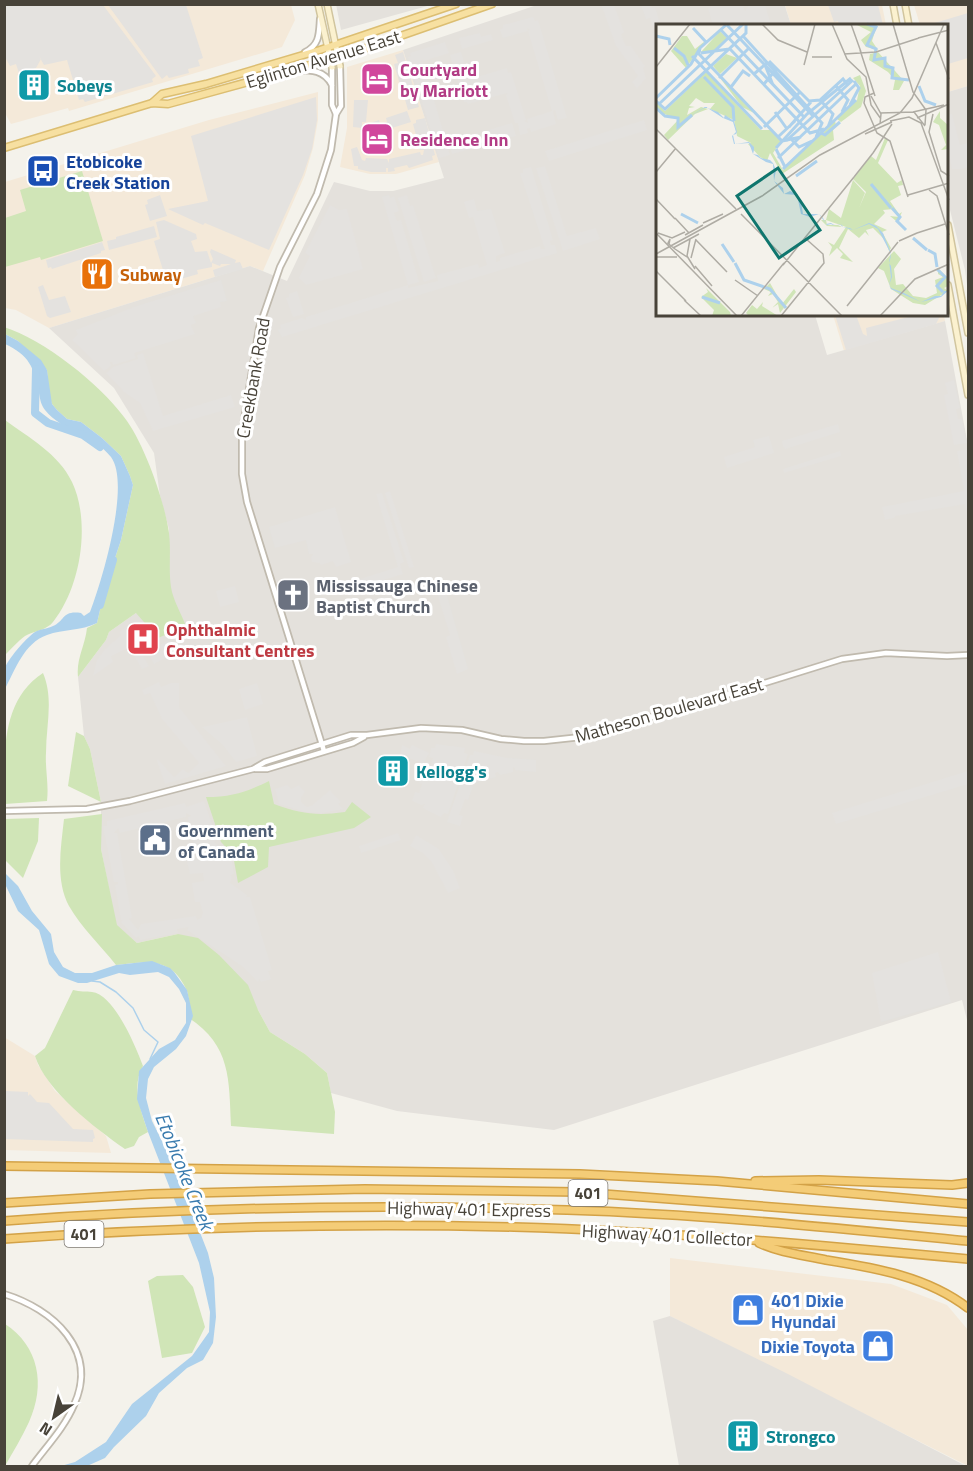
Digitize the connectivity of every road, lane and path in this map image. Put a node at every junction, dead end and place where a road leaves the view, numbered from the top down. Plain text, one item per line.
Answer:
1 (318, 4) edge
2 (327, 4) edge
3 (456, 4) edge
4 (492, 4) edge
5 (893, 4) edge
6 (905, 4) edge
7 (320, 16) junction
8 (897, 24) edge
9 (909, 24) edge
10 (335, 44) junction
11 (328, 47) junction
12 (293, 57) junction
13 (338, 58) junction
14 (331, 63) junction
15 (340, 66) joint
16 (293, 70) junction
17 (333, 87) junction
18 (152, 103) junction
19 (336, 114) junction
20 (4, 148) edge
21 (949, 230) edge
22 (949, 290) edge
23 (969, 333) edge
24 (969, 395) edge
25 (969, 655) edge
26 (367, 735) junction
27 (322, 744) junction
28 (324, 752) junction
29 (253, 769) junction
30 (4, 811) edge
31 (4, 1166) edge
32 (717, 1181) junction
33 (969, 1183) edge
34 (4, 1203) edge
35 (969, 1204) edge
36 (4, 1221) edge
37 (969, 1222) edge
38 (4, 1239) edge
39 (754, 1241) junction
40 (969, 1241) edge
41 (969, 1259) edge
42 (4, 1294) edge
43 (969, 1308) edge
44 (32, 1467) edge

1 - 7 main road
2 - 10 main road
3 - 10 main road, Eglinton Avenue East
4 - 13 main road, Eglinton Avenue East
5 - 8 main road
6 - 9 main road
7 - 11 main road
7 - 12 street
10 - 11 main road, Eglinton Avenue East
10 - 13 main road
11 - 12 main road, Eglinton Avenue East
11 - 14 main road
12 - 18 main road, Eglinton Avenue East
13 - 14 main road, Eglinton Avenue East
13 - 15 main road
14 - 16 main road, Eglinton Avenue East
14 - 17 street, Creekbank Road
15 - 19 street, Creekbank Road
16 - 17 street
16 - 18 main road, Eglinton Avenue East
17 - 19 street, Creekbank Road
18 - 20 main road, Eglinton Avenue East
19 - 27 street, Creekbank Road
21 - 23 main road
22 - 24 main road
25 - 26 street, Matheson Boulevard East
26 - 27 street, Matheson Boulevard East
26 - 28 street, Matheson Boulevard East
27 - 28 street, Creekbank Road
27 - 29 street, Matheson Boulevard East
28 - 29 street, Matheson Boulevard East
29 - 30 street, Matheson Boulevard East
31 - 32 highway, 401
32 - 33 highway
32 - 35 highway, 401
34 - 37 highway, Highway 401 Express / 401
36 - 40 highway, Highway 401 Express / 401
38 - 39 highway, Highway 401 Collector / 401
39 - 41 highway, Highway 401 Collector / 401
39 - 43 highway
42 - 44 street

